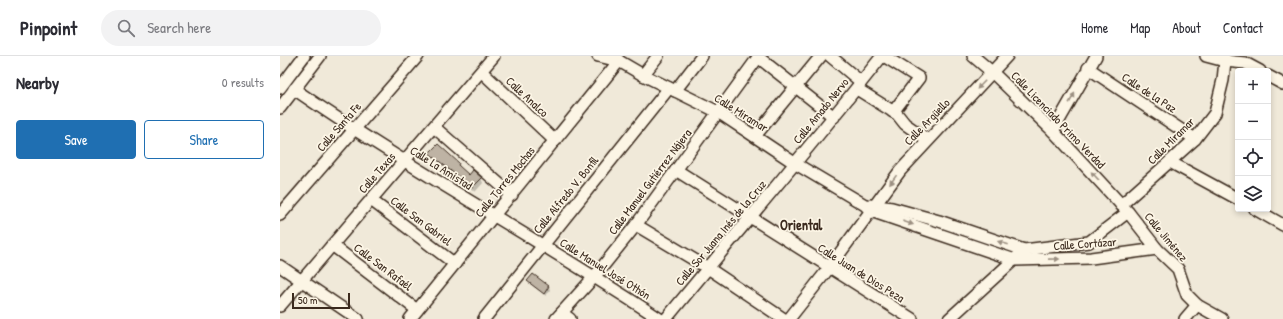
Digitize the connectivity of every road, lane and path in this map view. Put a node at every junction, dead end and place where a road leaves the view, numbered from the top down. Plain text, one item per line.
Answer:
1 (304, 56) edge
2 (320, 56) edge
3 (418, 56) edge
4 (494, 56) edge
5 (598, 56) edge
6 (658, 56) edge
7 (702, 56) edge
8 (821, 56) edge
9 (830, 56) edge
10 (883, 56) edge
11 (973, 56) edge
12 (1008, 56) edge
13 (1096, 56) edge
14 (1206, 56) edge
15 (759, 57) edge
16 (617, 59) edge
17 (1225, 59) edge
18 (1247, 59) edge
19 (1088, 68) junction
20 (1257, 68) edge
21 (482, 72) junction
22 (993, 73) junction
23 (643, 75) junction
24 (1271, 78) edge
25 (1283, 84) edge
26 (859, 85) junction
27 (796, 86) junction
28 (280, 88) edge
29 (294, 89) junction
30 (672, 90) junction
31 (280, 108) edge
32 (718, 112) junction
33 (894, 112) junction
34 (834, 117) junction
35 (434, 127) junction
36 (354, 130) junction
37 (1053, 132) junction
38 (756, 136) junction
39 (1195, 139) junction
40 (928, 140) junction
41 (555, 141) junction
42 (405, 161) junction
43 (1170, 162) junction
44 (796, 164) junction
45 (676, 170) junction
46 (512, 195) junction
47 (1235, 197) edge
48 (371, 200) junction
49 (870, 207) junction
50 (1124, 208) junction
51 (1261, 212) edge
52 (280, 215) edge
53 (494, 217) junction
54 (749, 218) junction
55 (1282, 222) edge
56 (636, 224) junction
57 (332, 245) junction
58 (543, 245) junction
59 (1157, 249) junction
60 (1024, 250) junction
61 (1014, 260) junction
62 (456, 264) junction
63 (280, 266) edge
64 (708, 268) junction
65 (829, 268) junction
66 (595, 276) junction
67 (302, 281) junction
68 (1197, 305) junction
69 (280, 306) edge
70 (418, 310) junction
71 (563, 317) edge
72 (358, 319) edge
73 (410, 319) edge
74 (484, 319) edge
75 (660, 319) edge
76 (666, 319) edge
77 (784, 319) edge
78 (789, 319) edge
79 (912, 319) edge
80 (949, 319) edge
81 (1185, 319) edge
82 (1222, 319) edge

1 - 28 street
2 - 29 street
3 - 36 street, Calle Santa Fe
4 - 21 street, Calle Texas
5 - 16 street, Calle Miramar
6 - 23 street
7 - 30 street, Calle Alfredo V. Bonfil
8 - 27 street
9 - 26 street
10 - 26 street, Calle Amado Nervo
10 - 33 street
11 - 22 street, Calle Licenciado Primo Verdad
12 - 22 street, Calle Argüello
13 - 19 street
14 - 17 street
15 - 27 street
15 - 32 street, Calle Manuel Gutiérrez Nájera
16 - 23 street, Calle Miramar
16 - 41 street, Calle Torres Mochas
17 - 18 street
17 - 39 street, Calle Miramar
18 - 20 street
37 -> 19 street
19 - 39 street, Calle de la Paz
21 - 35 street, Calle Texas
21 - 41 street, Calle Analco
22 - 37 street, Calle Licenciado Primo Verdad
22 -> 40 street, Calle Argüello
23 - 30 street, Calle Miramar
24 - 25 street
26 - 33 street
26 - 34 street, Calle Amado Nervo
27 - 34 street
27 - 38 street
29 - 31 street
29 - 36 street, Calle La Amistad
30 - 32 street, Calle Miramar
30 - 58 street, Calle Alfredo V. Bonfil
32 - 38 street, Calle Miramar
32 - 45 street, Calle Manuel Gutiérrez Nájera
33 - 40 street
34 - 44 street, Calle Amado Nervo
35 - 42 street, Calle Texas
35 - 46 street
36 - 42 street, Calle La Amistad
36 - 52 street, Calle Santa Fe
50 -> 37 street, Calle Licenciado Primo Verdad
38 - 44 street, Calle Miramar
39 - 43 street, Calle Miramar
40 -> 49 street, Calle Argüello
41 - 46 street, Calle Torres Mochas
42 - 48 street, Calle Texas
42 - 53 street, Calle La Amistad
43 - 47 street
43 - 50 street, Calle Miramar
44 - 49 street, Calle Miramar
44 - 54 street, Calle Sor Juana Inés de la Cruz
45 - 54 street, Calle Juan de Dios Peza
45 - 56 street, Calle Manuel Gutiérrez Nájera
46 - 53 street, Calle Torres Mochas
48 - 57 street, Calle Texas
48 - 62 street, Calle San Gabriel
60 -> 49 street, Calle Miramar
49 -> 61 street, Calle Miramar
49 - 65 street, Calle Argüello
50 - 59 street, Calle Jiménez
50 - 60 street, Calle Miramar
51 - 55 street
53 - 58 street, Calle Manuel José Othón
53 - 62 street, Calle Torres Mochas
54 - 64 street, Calle Sor Juana Inés de la Cruz
54 - 65 street, Calle Juan de Dios Peza
56 - 64 street
56 - 66 street, Calle Manuel Gutiérrez Nájera
57 - 67 street, Calle Texas
57 - 70 street, Calle San Rafaél
58 - 66 street, Calle Manuel José Othón
58 - 74 street, Calle Alfredo V. Bonfil
61 -> 59 street, Calle Cortázar
59 - 68 street, Calle Jiménez
60 - 61 street
61 - 80 street
62 - 70 street, Calle Torres Mochas
63 - 67 street
64 - 76 street, Calle Sor Juana Inés de la Cruz
64 - 77 street
65 - 78 street, Calle Argüello
65 - 79 street, Calle Juan de Dios Peza
66 - 71 street, Calle Manuel Gutiérrez Nájera
66 - 75 street, Calle Manuel José Othón
67 - 69 street, Calle Texas
67 - 72 street
68 - 81 street
68 - 82 street, Calle Jiménez
70 - 73 street, Calle Torres Mochas

